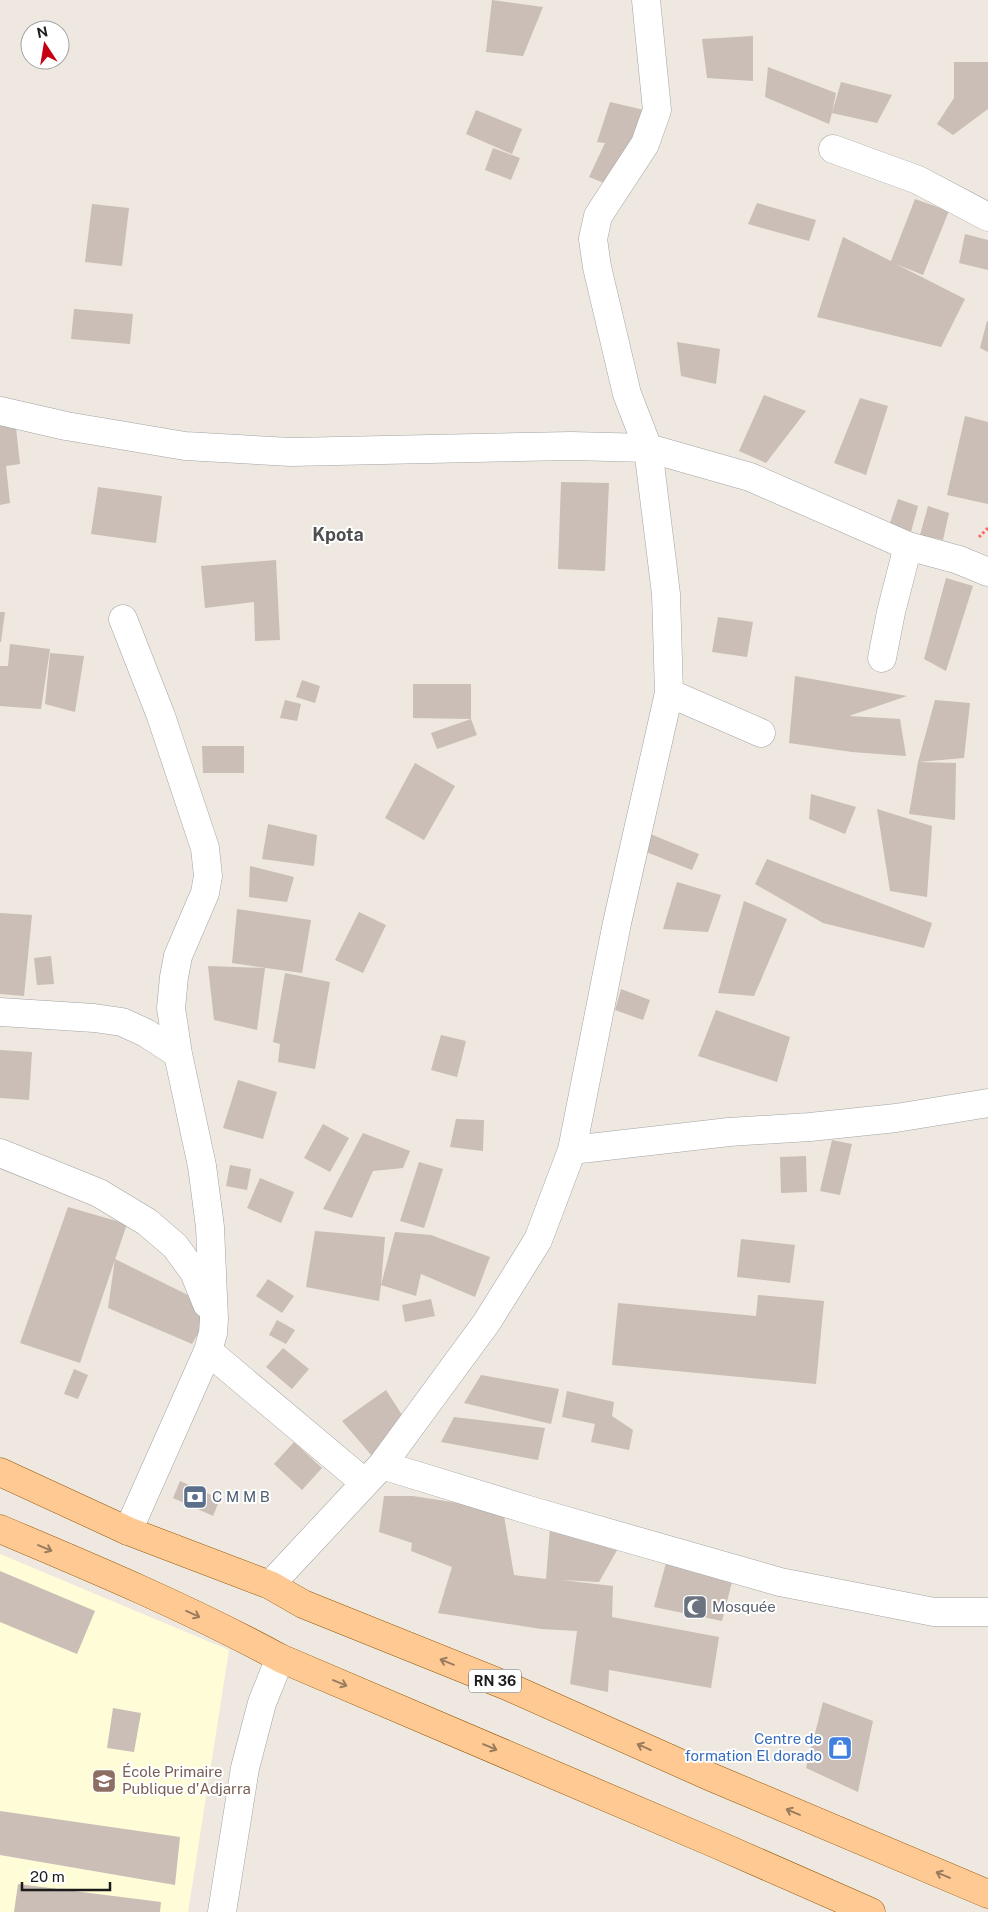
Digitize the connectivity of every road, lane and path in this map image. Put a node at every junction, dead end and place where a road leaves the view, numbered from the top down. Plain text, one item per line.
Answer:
1 (646, 0) edge
2 (833, 149) dead end
3 (988, 217) edge
4 (0, 411) edge
5 (648, 448) junction
6 (908, 546) junction
7 (988, 572) edge
8 (123, 619) dead end
9 (882, 658) dead end
10 (669, 693) junction
11 (761, 733) dead end
12 (0, 1012) edge
13 (178, 1054) junction
14 (988, 1103) edge
15 (572, 1150) junction
16 (0, 1153) edge
17 (214, 1319) junction
18 (208, 1351) junction
19 (0, 1472) edge
20 (374, 1474) junction
21 (0, 1529) edge
22 (128, 1531) junction
23 (270, 1585) junction
24 (988, 1612) edge
25 (280, 1658) junction
26 (988, 1894) edge
27 (222, 1912) edge
28 (870, 1912) edge

1 - 5 street
2 - 3 street
4 - 5 street
5 - 6 street
5 - 10 street
6 - 7 street
6 - 9 street
8 - 13 street
10 - 11 street
10 - 15 street
12 - 13 street
13 - 17 street
14 - 15 street
15 - 20 street
16 - 17 street
17 - 18 street
18 - 20 street
18 - 22 street
19 - 22 main road, RN 36
20 - 23 street
20 - 24 street
21 -> 25 main road
22 - 23 main road, RN 36
26 -> 23 main road, RN 36
25 - 27 street
25 -> 28 main road

